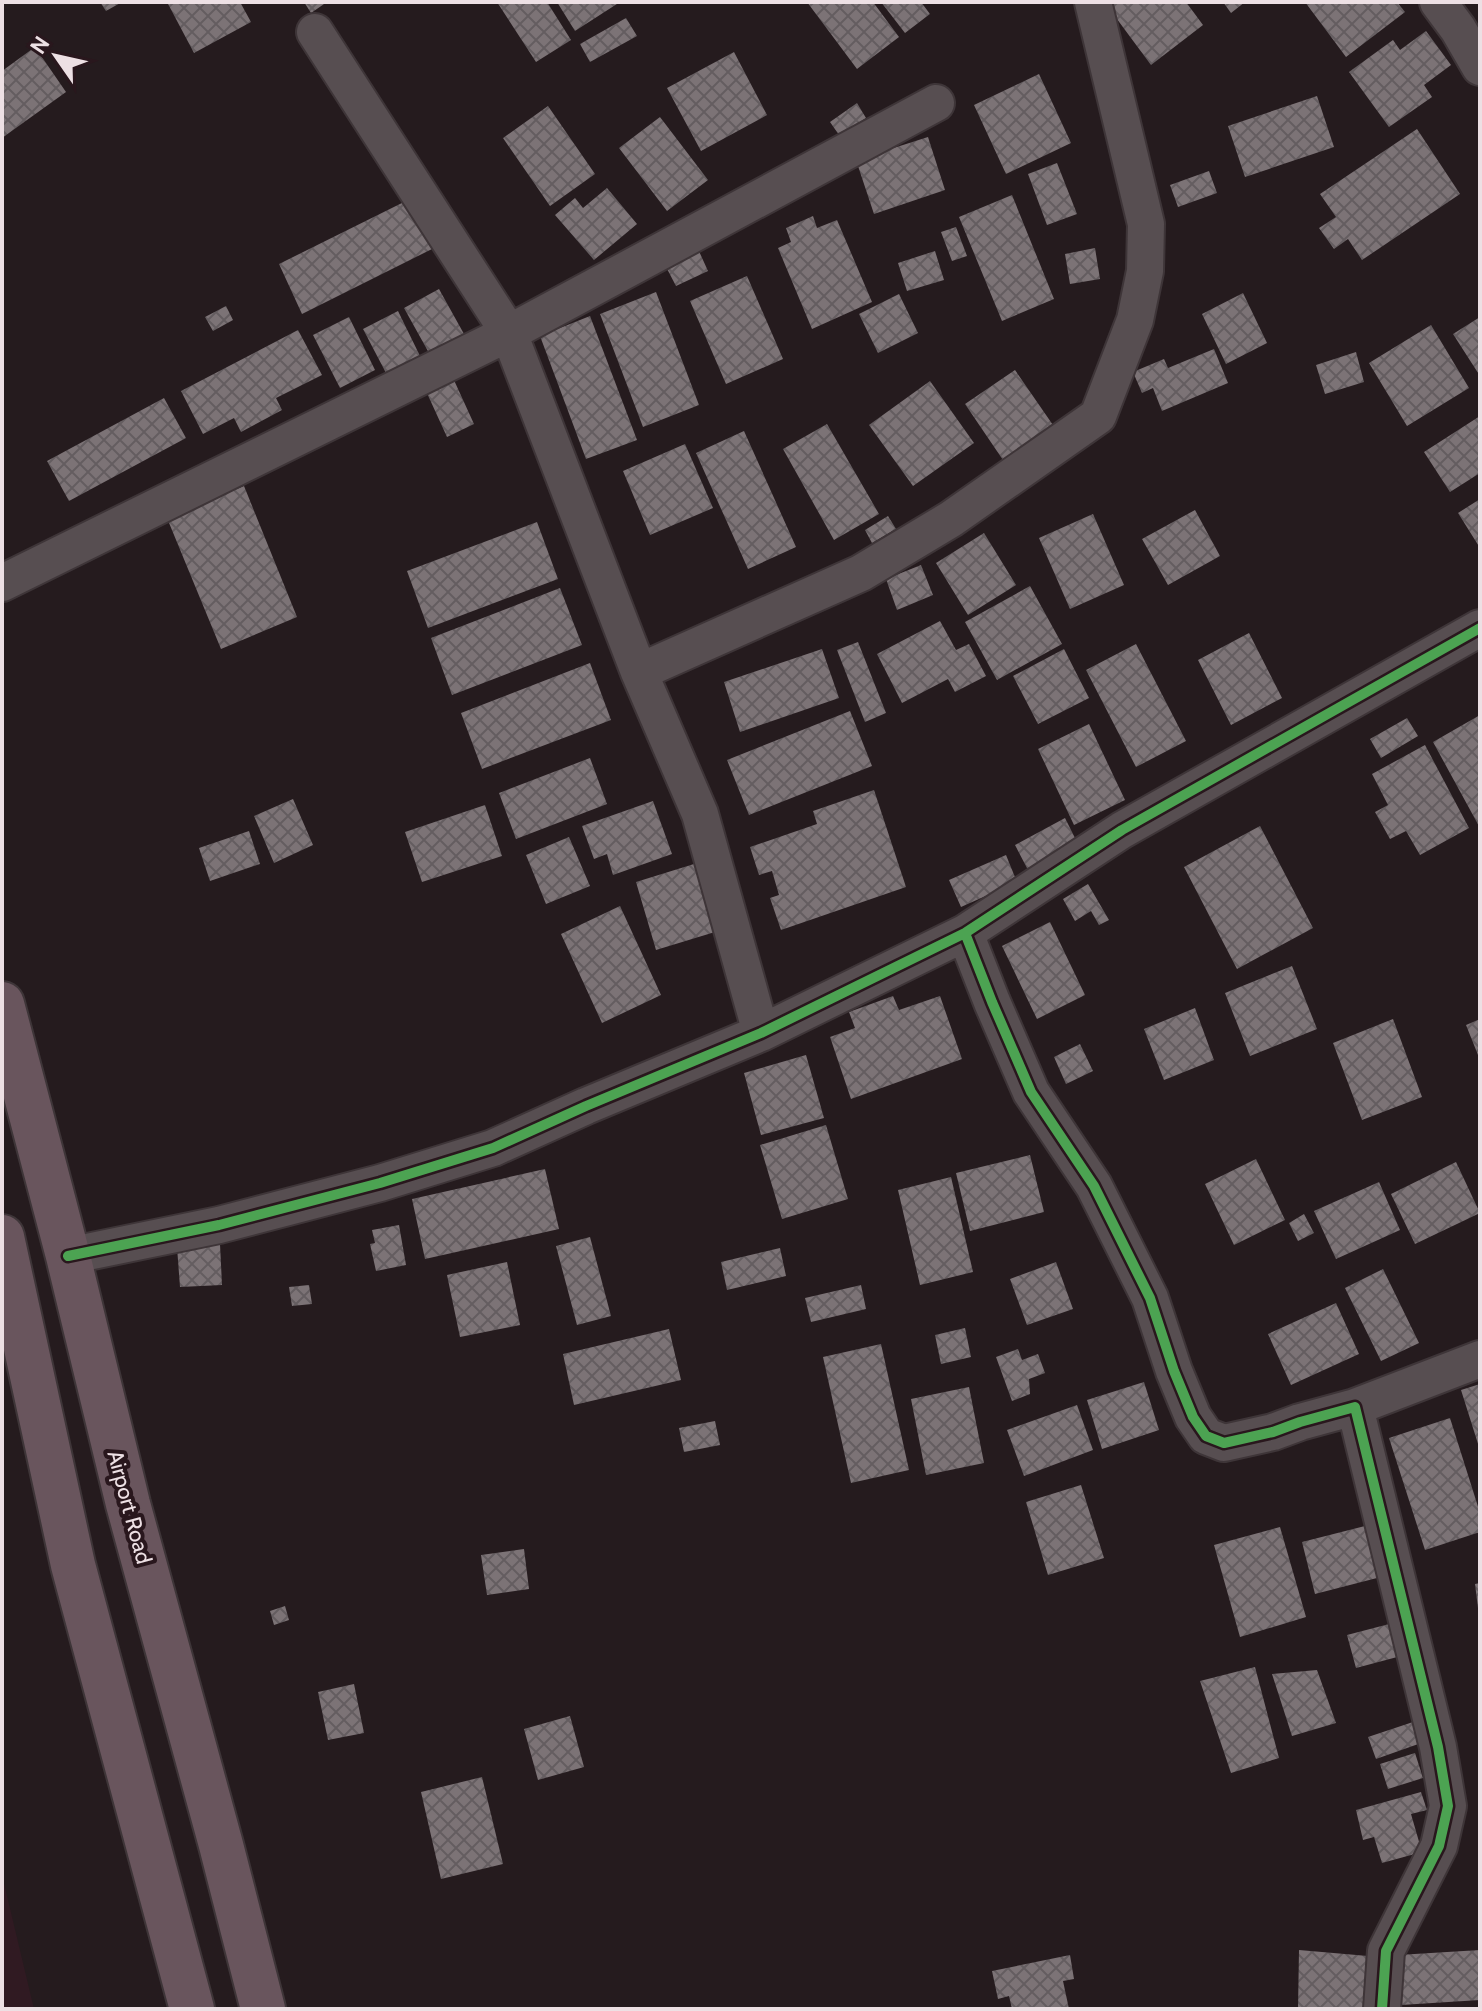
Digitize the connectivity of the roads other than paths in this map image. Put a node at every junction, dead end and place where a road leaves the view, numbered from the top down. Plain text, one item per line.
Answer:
1 (1093, 2) edge
2 (1438, 2) edge
3 (315, 32) dead end
4 (1480, 67) edge
5 (936, 103) dead end
6 (509, 333) junction
7 (2, 583) edge
8 (1480, 628) edge
9 (639, 672) junction
10 (965, 933) junction
11 (2, 1004) edge
12 (761, 1033) junction
13 (2, 1237) edge
14 (68, 1256) junction
15 (1480, 1359) edge
16 (1355, 1407) junction
17 (192, 2009) edge
18 (263, 2009) edge
19 (1382, 2009) edge

1 - 9 street
2 - 4 street
3 - 6 street
5 - 6 street
6 - 7 street
6 - 9 street
8 - 10 street
9 - 12 street
10 - 12 street
10 - 16 street
11 - 14 highway, Airport Road
12 - 14 street
13 - 17 highway
14 - 18 highway, Airport Road
15 - 16 street
16 - 19 street

